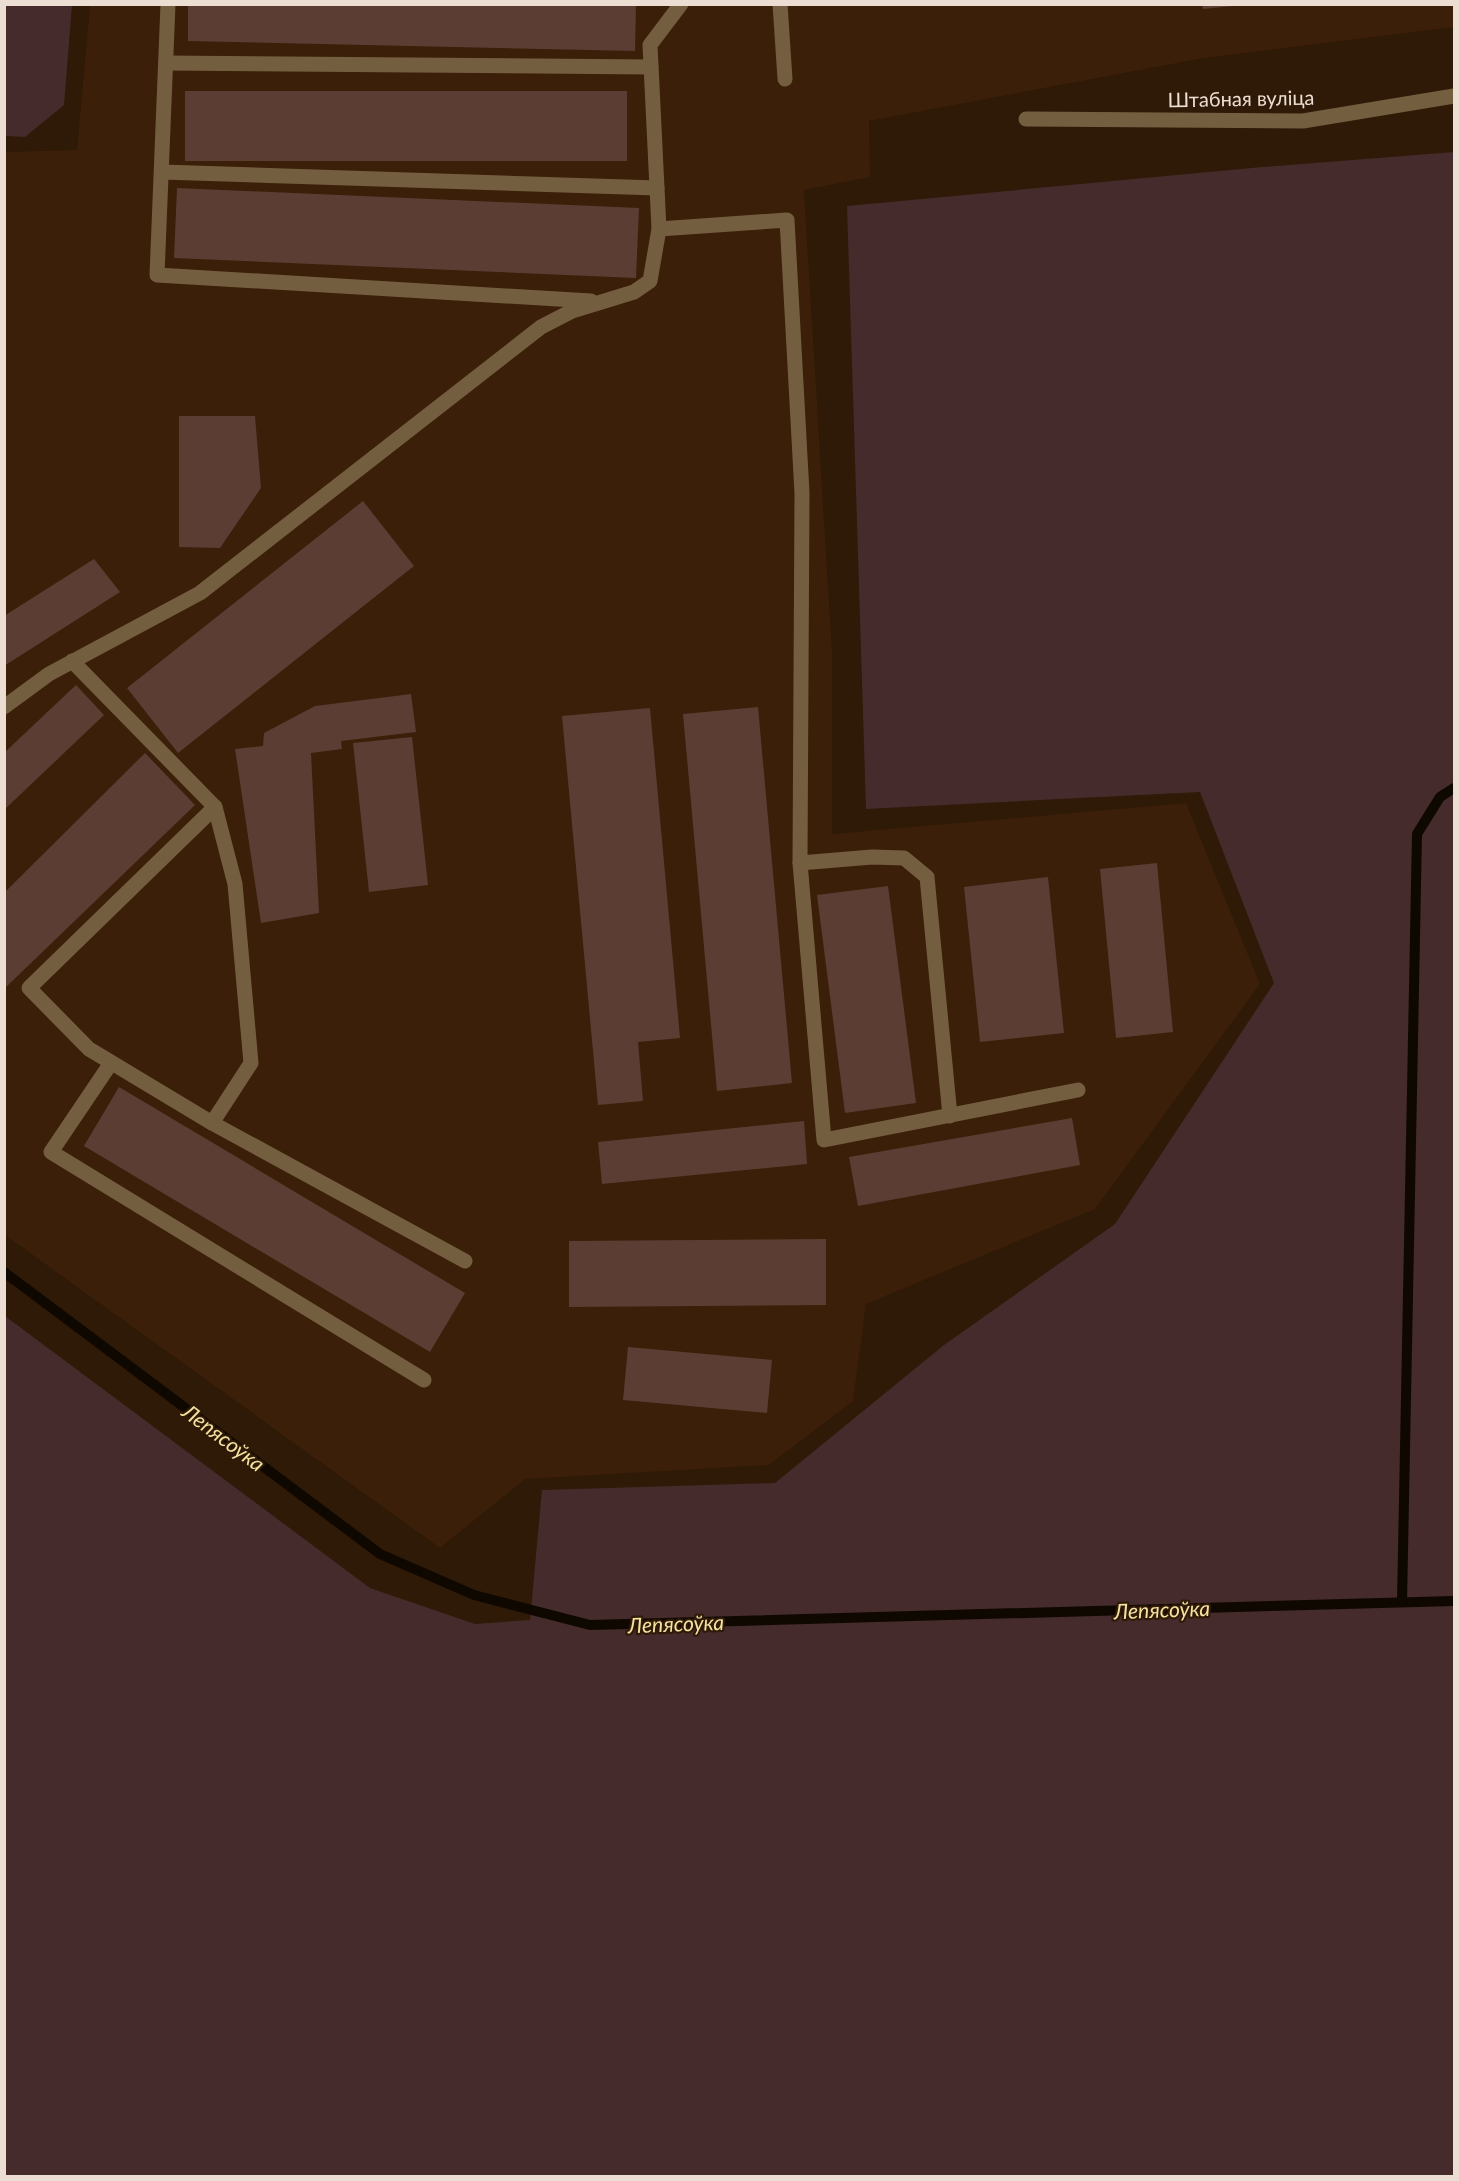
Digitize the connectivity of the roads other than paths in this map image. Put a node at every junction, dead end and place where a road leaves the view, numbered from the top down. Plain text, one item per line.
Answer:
1 (168, 4) edge
2 (681, 4) edge
3 (780, 4) edge
4 (166, 63) junction
5 (651, 67) junction
6 (785, 79) dead end
7 (1455, 96) edge
8 (1026, 119) dead end
9 (162, 172) junction
10 (657, 188) junction
11 (659, 229) junction
12 (603, 302) junction
13 (72, 662) junction
14 (4, 706) edge
15 (215, 807) junction
16 (800, 863) junction
17 (111, 1062) junction
18 (1078, 1090) dead end
19 (950, 1116) junction
20 (212, 1123) junction
21 (465, 1261) dead end
22 (424, 1380) dead end

1 - 4 street
2 - 5 street
3 - 6 street
4 - 5 street
4 - 9 street
5 - 10 street
7 - 8 street, Штабная вуліца
9 - 10 street
9 - 12 street
10 - 11 street
11 - 12 street
11 - 16 street
12 - 13 street
13 - 14 street
13 - 15 street
15 - 17 street
15 - 20 street
16 - 19 street
16 - 19 street
17 - 20 street
17 - 22 street
18 - 19 street
20 - 21 street

